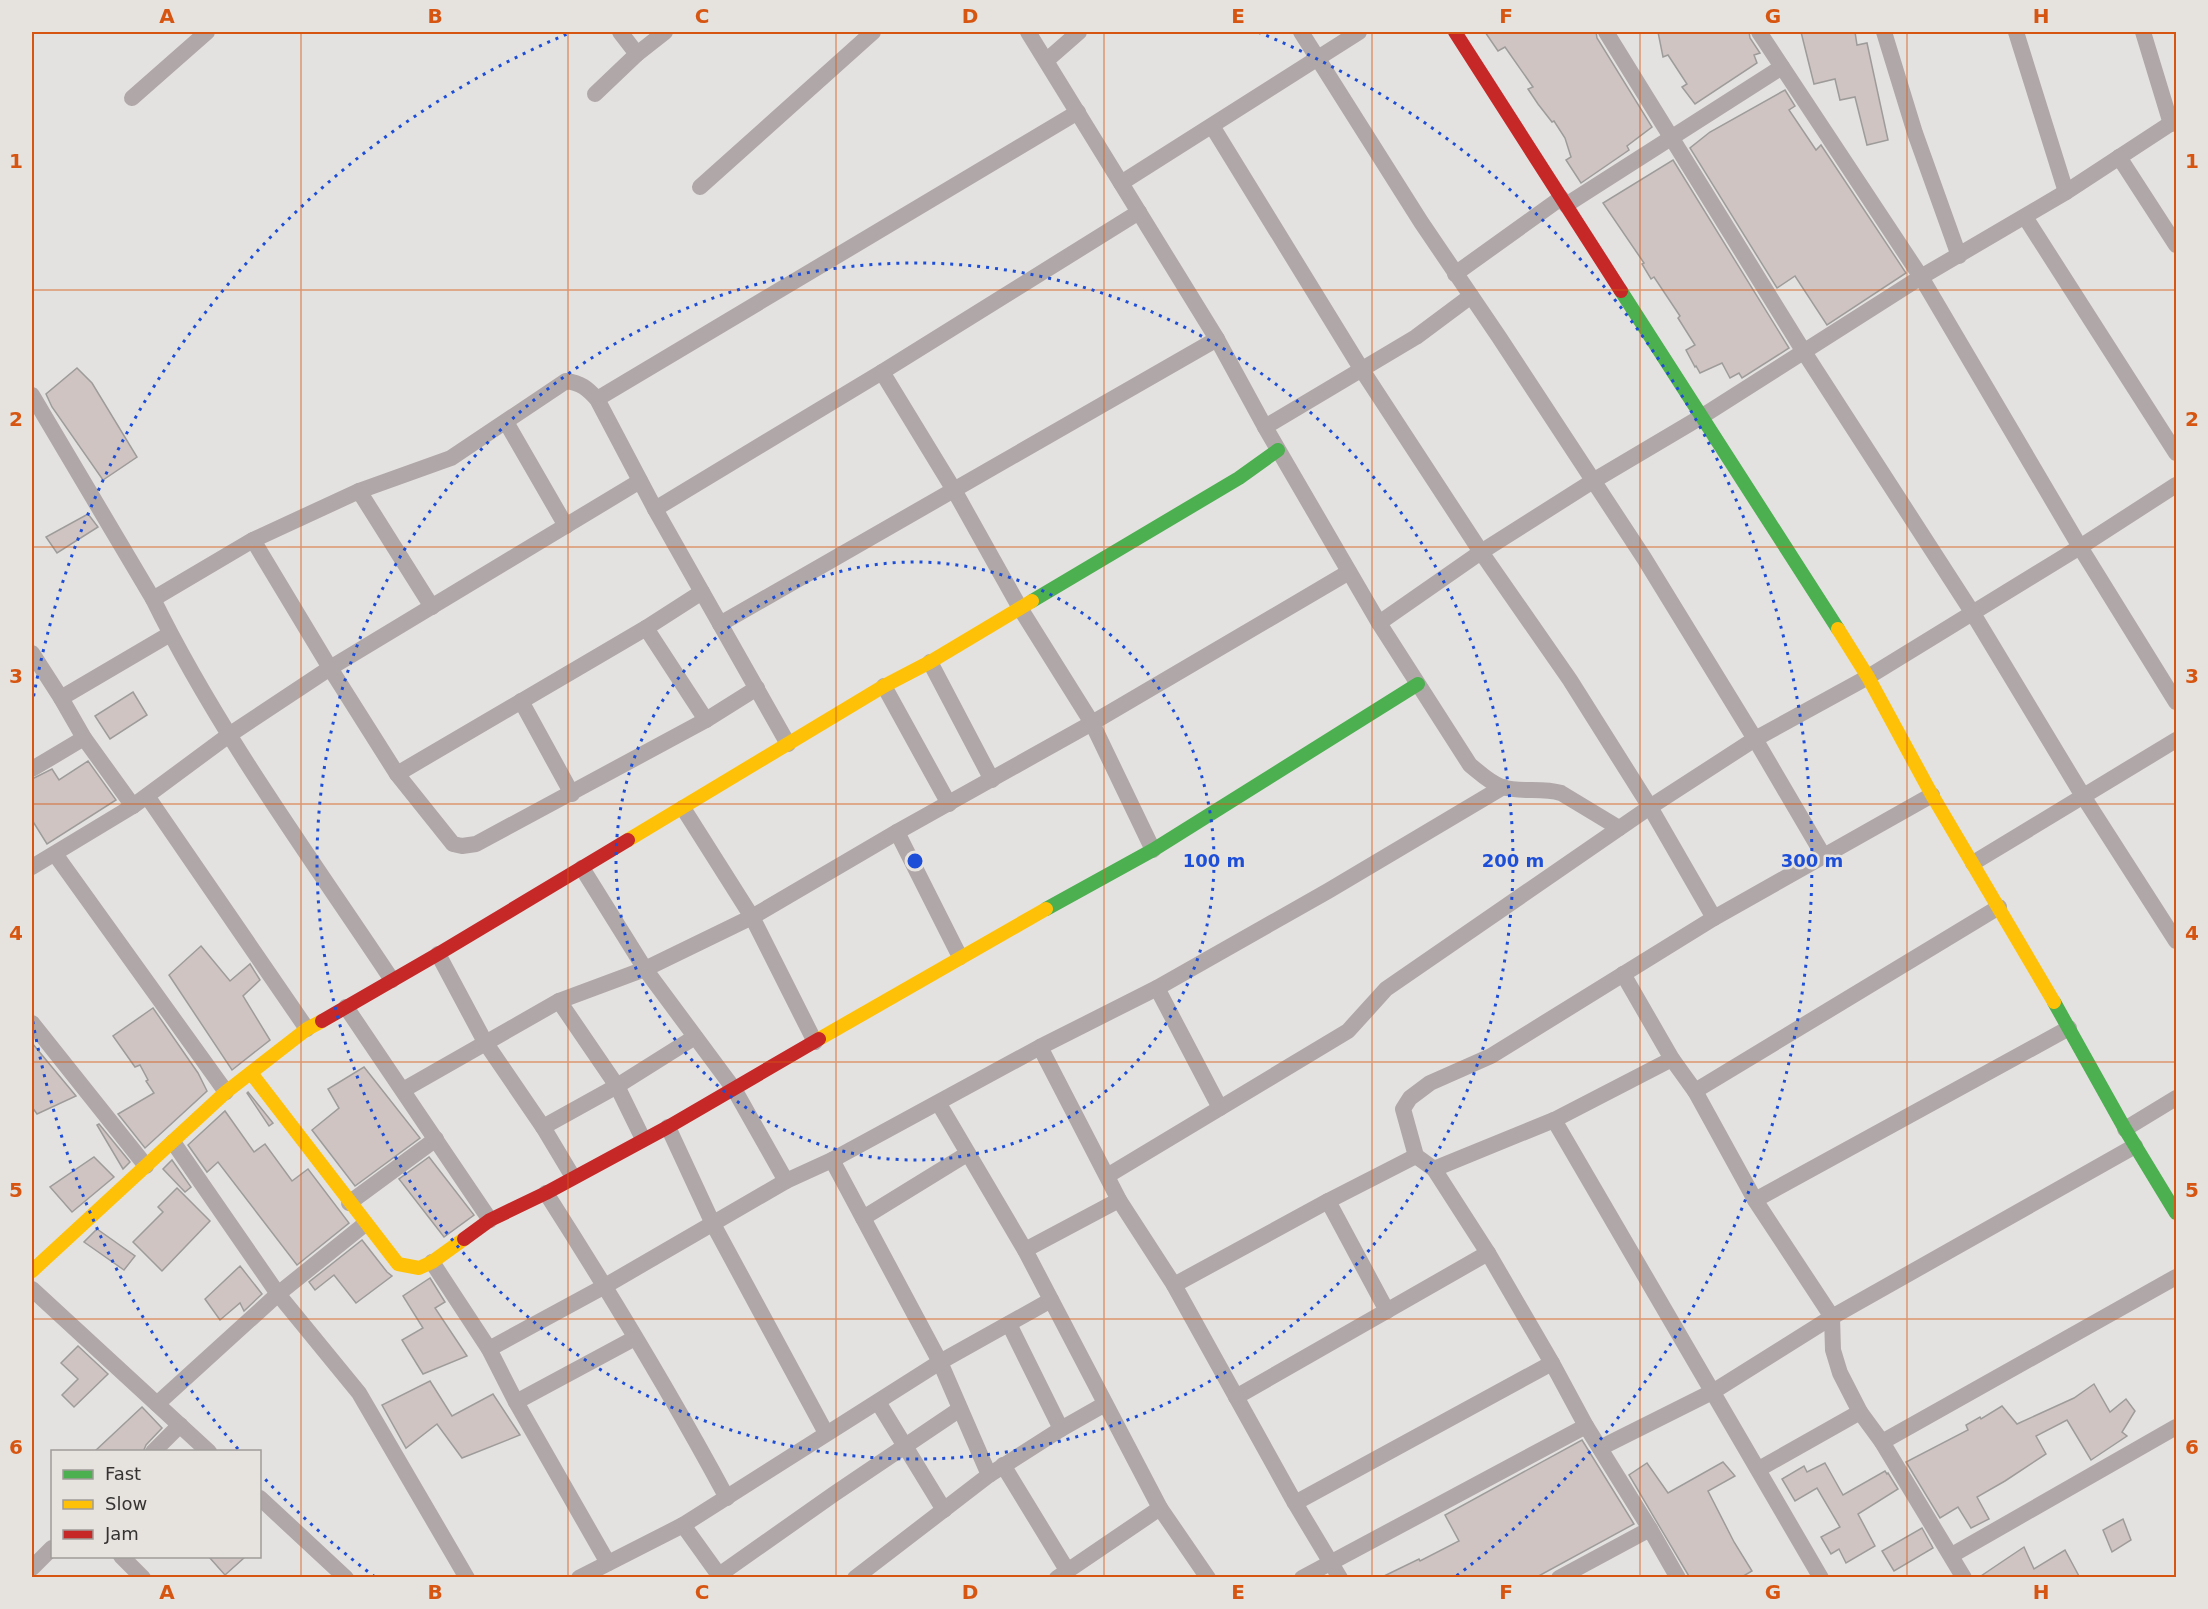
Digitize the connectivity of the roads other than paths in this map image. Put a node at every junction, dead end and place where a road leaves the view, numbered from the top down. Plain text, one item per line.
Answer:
1 (207, 32) edge
2 (620, 32) edge
3 (665, 32) edge
4 (873, 32) edge
5 (1028, 32) edge
6 (1079, 32) edge
7 (1301, 32) edge
8 (1359, 32) edge
9 (1455, 32) edge
10 (1606, 32) edge
11 (1759, 32) edge
12 (1884, 32) edge
13 (2016, 32) edge
14 (2144, 32) edge
15 (637, 54) junction
16 (1320, 58) junction
17 (1047, 60) junction
18 (1782, 67) junction
19 (595, 94) dead end
20 (132, 98) dead end
21 (1078, 112) junction
22 (2174, 122) edge
23 (1212, 126) junction
24 (1672, 136) junction
25 (2120, 157) junction
26 (1121, 183) junction
27 (700, 188) dead end
28 (2066, 192) junction
29 (1564, 202) junction
30 (1139, 212) junction
31 (2025, 217) junction
32 (2176, 245) edge
33 (1959, 256) junction
34 (1455, 274) junction
35 (1921, 277) junction
36 (1471, 296) junction
37 (1217, 339) junction
38 (1803, 352) junction
39 (1362, 370) junction
40 (882, 372) junction
41 (32, 395) edge
42 (597, 399) junction
43 (1701, 417) junction
44 (506, 422) junction
45 (1265, 427) junction
46 (1278, 450) junction
47 (2176, 453) edge
48 (640, 481) junction
49 (1593, 481) junction
50 (2176, 485) edge
51 (954, 490) junction
52 (358, 491) junction
53 (655, 509) junction
54 (566, 526) junction
55 (253, 540) junction
56 (2080, 547) junction
57 (1481, 552) junction
58 (1349, 572) junction
59 (702, 592) junction
60 (153, 599) junction
61 (432, 607) junction
62 (1020, 608) junction
63 (1972, 612) junction
64 (1379, 623) junction
65 (720, 624) junction
66 (646, 628) junction
67 (170, 634) junction
68 (32, 653) edge
69 (930, 662) junction
70 (330, 668) junction
71 (1868, 677) junction
72 (1418, 684) junction
73 (884, 686) junction
74 (756, 688) junction
75 (61, 698) junction
76 (521, 701) junction
77 (2176, 702) edge
78 (706, 720) junction
79 (1092, 723) junction
80 (229, 735) junction
81 (84, 738) junction
82 (1755, 739) junction
83 (2176, 740) edge
84 (788, 744) junction
85 (32, 769) edge
86 (397, 774) junction
87 (992, 780) junction
88 (1503, 787) junction
89 (572, 794) junction
90 (1932, 795) junction
91 (2083, 796) junction
92 (140, 801) junction
93 (949, 804) junction
94 (1650, 807) junction
95 (683, 808) junction
96 (1619, 828) junction
97 (897, 832) junction
98 (1153, 850) junction
99 (55, 854) junction
100 (1823, 855) junction
101 (1973, 863) junction
102 (32, 867) edge
103 (582, 867) junction
104 (1999, 908) junction
105 (752, 917) junction
106 (1714, 918) junction
107 (2176, 941) edge
108 (438, 954) junction
109 (960, 957) junction
110 (645, 969) junction
111 (1623, 974) junction
112 (392, 980) junction
113 (1157, 988) junction
114 (559, 1001) junction
115 (346, 1007) junction
116 (32, 1023) edge
117 (2069, 1028) junction
118 (306, 1029) junction
119 (695, 1037) junction
120 (484, 1042) junction
121 (815, 1042) junction
122 (1041, 1047) junction
123 (1672, 1059) junction
124 (252, 1073) junction
125 (617, 1086) junction
126 (734, 1089) junction
127 (403, 1090) junction
128 (1695, 1091) junction
129 (226, 1092) junction
130 (2176, 1098) edge
131 (939, 1104) junction
132 (1220, 1108) junction
133 (1554, 1120) junction
134 (543, 1127) junction
135 (668, 1127) junction
136 (2125, 1129) junction
137 (436, 1139) junction
138 (643, 1139) junction
139 (173, 1142) junction
140 (2135, 1146) junction
141 (967, 1154) junction
142 (1416, 1156) junction
143 (832, 1160) junction
144 (146, 1166) junction
145 (1434, 1168) junction
146 (1107, 1176) junction
147 (573, 1177) junction
148 (786, 1181) junction
149 (546, 1193) junction
150 (1119, 1200) junction
151 (1755, 1200) junction
152 (1328, 1201) junction
153 (349, 1203) junction
154 (2176, 1213) edge
155 (862, 1218) junction
156 (490, 1220) junction
157 (365, 1224) junction
158 (713, 1224) junction
159 (1025, 1250) junction
160 (1488, 1253) junction
161 (432, 1262) junction
162 (32, 1271) edge
163 (2176, 1277) edge
164 (1174, 1285) junction
165 (605, 1286) junction
166 (32, 1289) edge
167 (279, 1294) junction
168 (1052, 1300) junction
169 (1387, 1311) junction
170 (1832, 1317) junction
171 (1009, 1324) junction
172 (635, 1338) junction
173 (489, 1349) junction
174 (940, 1362) junction
175 (1552, 1362) junction
176 (1714, 1391) junction
177 (1236, 1397) junction
178 (516, 1402) junction
179 (878, 1402) junction
180 (157, 1404) junction
181 (1105, 1404) junction
182 (960, 1409) junction
183 (1860, 1412) junction
184 (180, 1425) junction
185 (1586, 1426) junction
186 (2176, 1427) edge
187 (1061, 1429) junction
188 (826, 1433) junction
189 (1882, 1442) junction
190 (904, 1446) junction
191 (1600, 1448) junction
192 (155, 1450) edge
193 (206, 1450) edge
194 (1759, 1469) junction
195 (996, 1470) junction
196 (727, 1498) junction
197 (261, 1499) edge
198 (1295, 1503) junction
199 (1161, 1508) junction
200 (944, 1510) junction
201 (683, 1525) junction
202 (1650, 1529) junction
203 (51, 1549) edge
204 (1952, 1555) junction
205 (122, 1558) edge
206 (1330, 1562) junction
207 (608, 1563) junction
208 (32, 1568) edge
209 (1062, 1574) edge
210 (720, 1576) edge
211 (142, 1578) edge
212 (346, 1578) edge
213 (467, 1578) edge
214 (579, 1578) edge
215 (855, 1578) edge
216 (1208, 1578) edge
217 (1302, 1578) edge
218 (1340, 1578) edge
219 (1559, 1578) edge
220 (1678, 1578) edge
221 (1821, 1578) edge
222 (1964, 1578) edge

1 - 20 street
2 - 15 street
3 - 15 street
4 - 27 street
5 - 17 street
6 - 17 street
7 - 16 street
8 - 16 street
9 - 29 street
10 - 24 street
11 - 18 street
12 - 33 street
13 - 28 street
14 - 22 street
15 - 19 street
16 - 23 street
16 - 34 street
17 - 21 street
18 - 24 street
18 - 35 street
21 - 26 street
21 - 42 street
22 - 25 street
23 - 26 street
23 - 39 street
24 - 29 street
24 - 38 street
25 - 28 street
25 - 32 street
26 - 30 street
28 - 31 street
29 - 34 street
29 - 43 street
30 - 37 street
30 - 40 street
31 - 33 street
31 - 47 street
33 - 35 street
34 - 36 street
35 - 38 street
35 - 56 street
36 - 39 street
36 - 49 street
37 - 45 street
37 - 51 street
38 - 43 street
38 - 63 street
39 - 45 street
39 - 57 street
40 - 51 street
40 - 53 street
41 - 60 street
42 - 44 street
42 - 48 street
43 - 49 street
43 - 71 street
44 - 52 street
44 - 54 street
45 - 46 street
46 - 58 street
46 - 62 street
48 - 53 street
48 - 54 street
49 - 57 street
49 - 82 street
50 - 56 street
51 - 62 street
51 - 65 street
52 - 55 street
52 - 61 street
53 - 59 street
54 - 61 street
55 - 60 street
55 - 70 street
56 - 63 street
56 - 77 street
57 - 64 street
57 - 94 street
58 - 64 street
58 - 79 street
59 - 65 street
59 - 66 street
60 - 67 street
61 - 70 street
62 - 69 street
62 - 79 street
63 - 71 street
63 - 91 street
64 - 72 street
65 - 74 street
66 - 76 street
66 - 78 street
67 - 75 street
67 - 80 street
68 - 75 street
69 - 73 street
69 - 87 street
70 - 80 street
70 - 86 street
71 - 82 street
71 - 90 street
72 - 88 street
72 - 98 street
73 - 84 street
73 - 93 street
74 - 78 street
74 - 84 street
75 - 81 street
76 - 86 street
76 - 89 street
78 - 89 street
79 - 87 street
79 - 98 street
80 - 92 street
80 - 112 street
81 - 85 street
81 - 92 street
82 - 94 street
82 - 100 street
83 - 91 street
84 - 95 street
86 - 89 street
87 - 93 street
88 - 96 street
88 - 113 street
90 - 100 street
90 - 101 street
91 - 101 street
91 - 107 street
92 - 99 street
92 - 118 street
93 - 97 street
94 - 96 street
94 - 106 street
95 - 103 street
95 - 105 street
96 - 132 street
97 - 105 street
97 - 109 street
98 - 109 street
99 - 102 street
99 - 129 street
100 - 106 street
101 - 104 street
103 - 108 street
103 - 110 street
104 - 117 street
104 - 128 street
105 - 110 street
105 - 121 street
106 - 111 street
108 - 112 street
108 - 120 street
109 - 121 street
110 - 114 street
110 - 119 street
111 - 123 street
111 - 142 street
112 - 115 street
113 - 122 street
113 - 132 street
114 - 120 street
114 - 125 street
115 - 118 street
115 - 127 street
116 - 144 street
117 - 136 street
117 - 151 street
118 - 124 street
119 - 125 street
119 - 126 street
120 - 127 street
120 - 134 street
121 - 126 street
122 - 131 street
122 - 146 street
123 - 128 street
123 - 133 street
124 - 129 street
124 - 153 street
125 - 134 street
125 - 138 street
126 - 135 street
126 - 148 street
127 - 137 street
128 - 151 street
129 - 139 street
130 - 136 street
131 - 141 street
131 - 143 street
132 - 146 street
133 - 145 street
133 - 176 street
134 - 147 street
135 - 138 street
135 - 158 street
136 - 140 street
137 - 153 street
137 - 156 street
138 - 147 street
139 - 144 street
139 - 167 street
140 - 154 street
140 - 170 street
141 - 155 street
141 - 159 street
142 - 145 street
142 - 152 street
143 - 148 street
143 - 155 street
144 - 162 street
145 - 160 street
146 - 150 street
147 - 149 street
148 - 158 street
149 - 156 street
149 - 165 street
150 - 159 street
150 - 164 street
151 - 170 street
152 - 164 street
152 - 169 street
153 - 157 street
155 - 174 street
156 - 161 street
157 - 161 street
157 - 167 street
158 - 165 street
158 - 188 street
159 - 168 street
160 - 169 street
160 - 175 street
161 - 173 street
163 - 189 street
164 - 177 street
165 - 172 street
165 - 173 street
166 - 180 street
167 - 180 street
167 - 213 street
168 - 171 street
168 - 181 street
169 - 177 street
170 - 176 street
170 - 183 street
171 - 174 street
171 - 187 street
172 - 178 street
172 - 196 street
173 - 178 street
174 - 179 street
174 - 182 street
175 - 185 street
175 - 198 street
176 - 191 street
176 - 194 street
177 - 198 street
178 - 207 street
179 - 188 street
179 - 190 street
180 - 184 street
181 - 187 street
181 - 199 street
182 - 190 street
182 - 195 street
183 - 189 street
183 - 194 street
184 - 192 street
184 - 193 street
185 - 191 street
185 - 206 street
186 - 204 street
187 - 195 street
188 - 196 street
189 - 204 street
190 - 200 street
190 - 210 street
191 - 202 street
194 - 221 street
195 - 200 street
195 - 209 street
196 - 201 street
197 - 212 street
198 - 206 street
199 - 209 street
199 - 216 street
200 - 215 street
201 - 207 street
201 - 210 street
202 - 219 street
202 - 220 street
203 - 208 street
204 - 222 street
205 - 211 street
206 - 217 street
206 - 218 street
207 - 214 street

